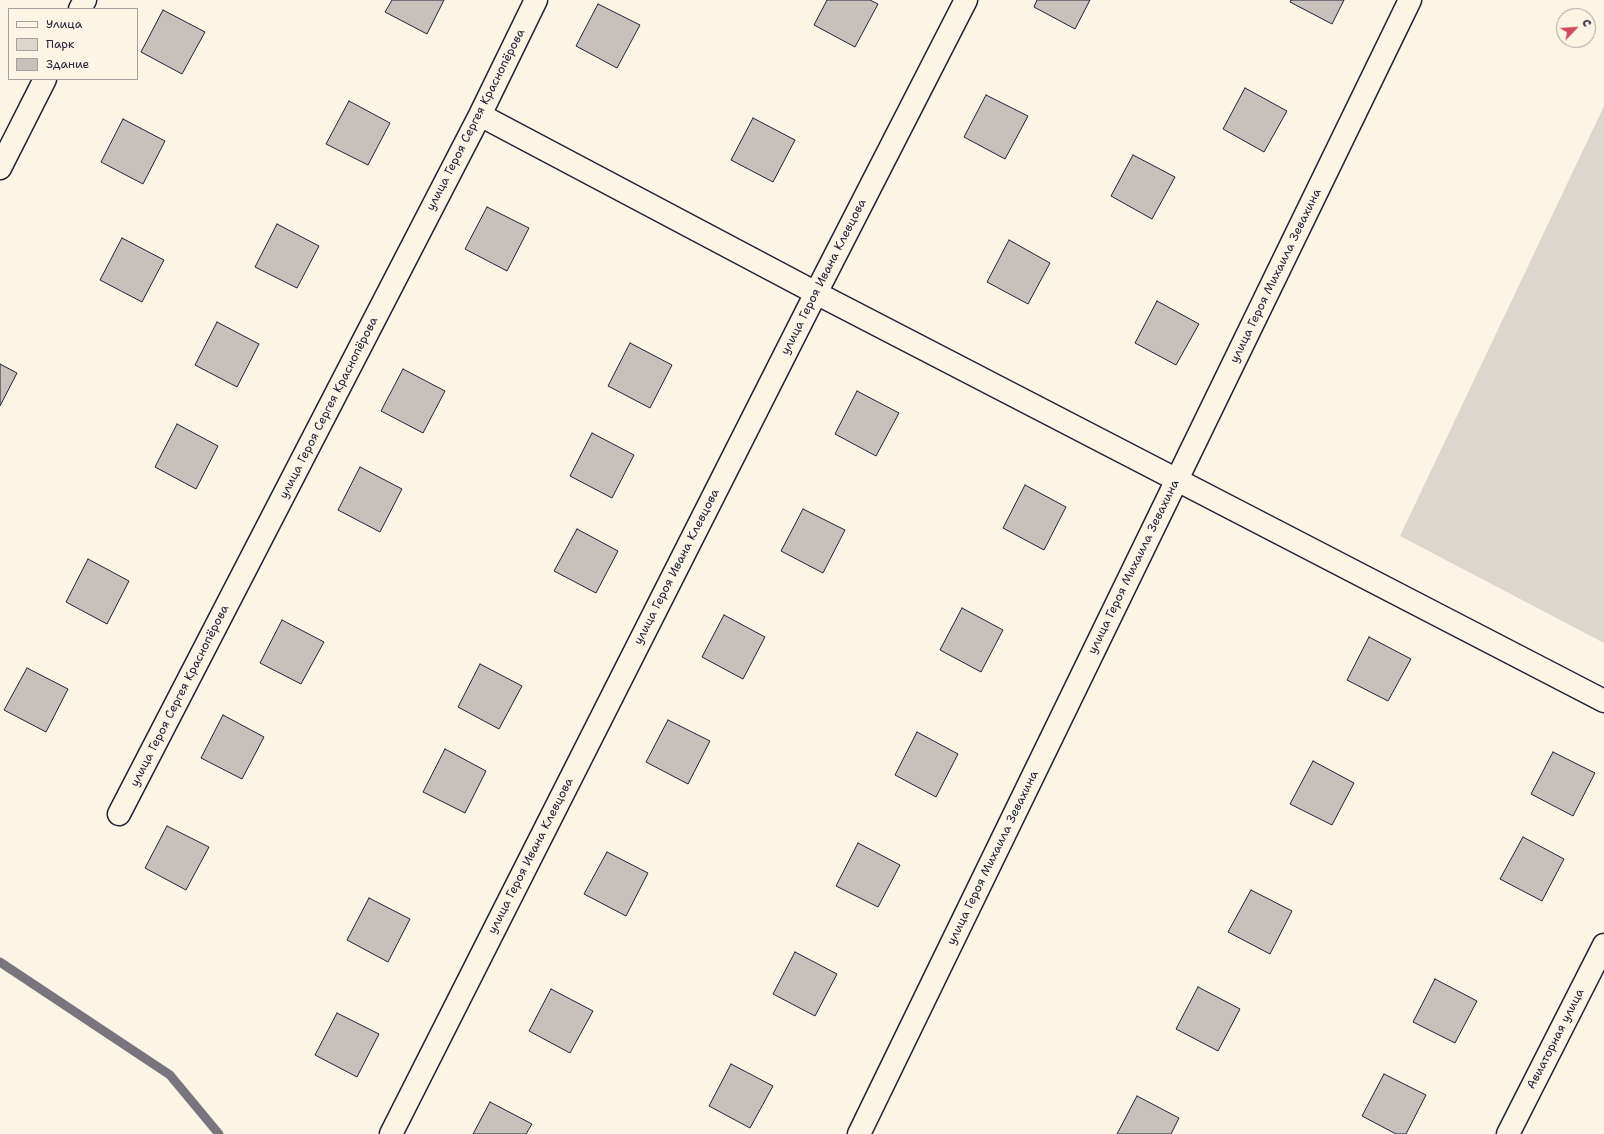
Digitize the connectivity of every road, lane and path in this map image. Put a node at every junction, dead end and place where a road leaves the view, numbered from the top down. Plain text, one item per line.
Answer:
1 (536, 0) edge
2 (966, 0) edge
3 (1410, 0) edge
4 (44, 80) edge
5 (480, 115) junction
6 (0, 168) edge
7 (816, 293) junction
8 (1177, 480) junction
9 (1604, 701) edge
10 (119, 814) dead end
11 (1604, 945) edge
12 (391, 1134) edge
13 (859, 1134) edge
14 (1508, 1134) edge

1 - 5 street, улица Героя Сергея Краснопёрова
2 - 7 street, улица Героя Ивана Клевцова
3 - 8 street, улица Героя Михаила Зевахина
4 - 6 street
5 - 7 street
5 - 10 street, улица Героя Сергея Краснопёрова
7 - 8 street
7 - 12 street, улица Героя Ивана Клевцова
8 - 9 street
8 - 13 street, улица Героя Михаила Зевахина
11 - 14 street, Авиаторная улица

